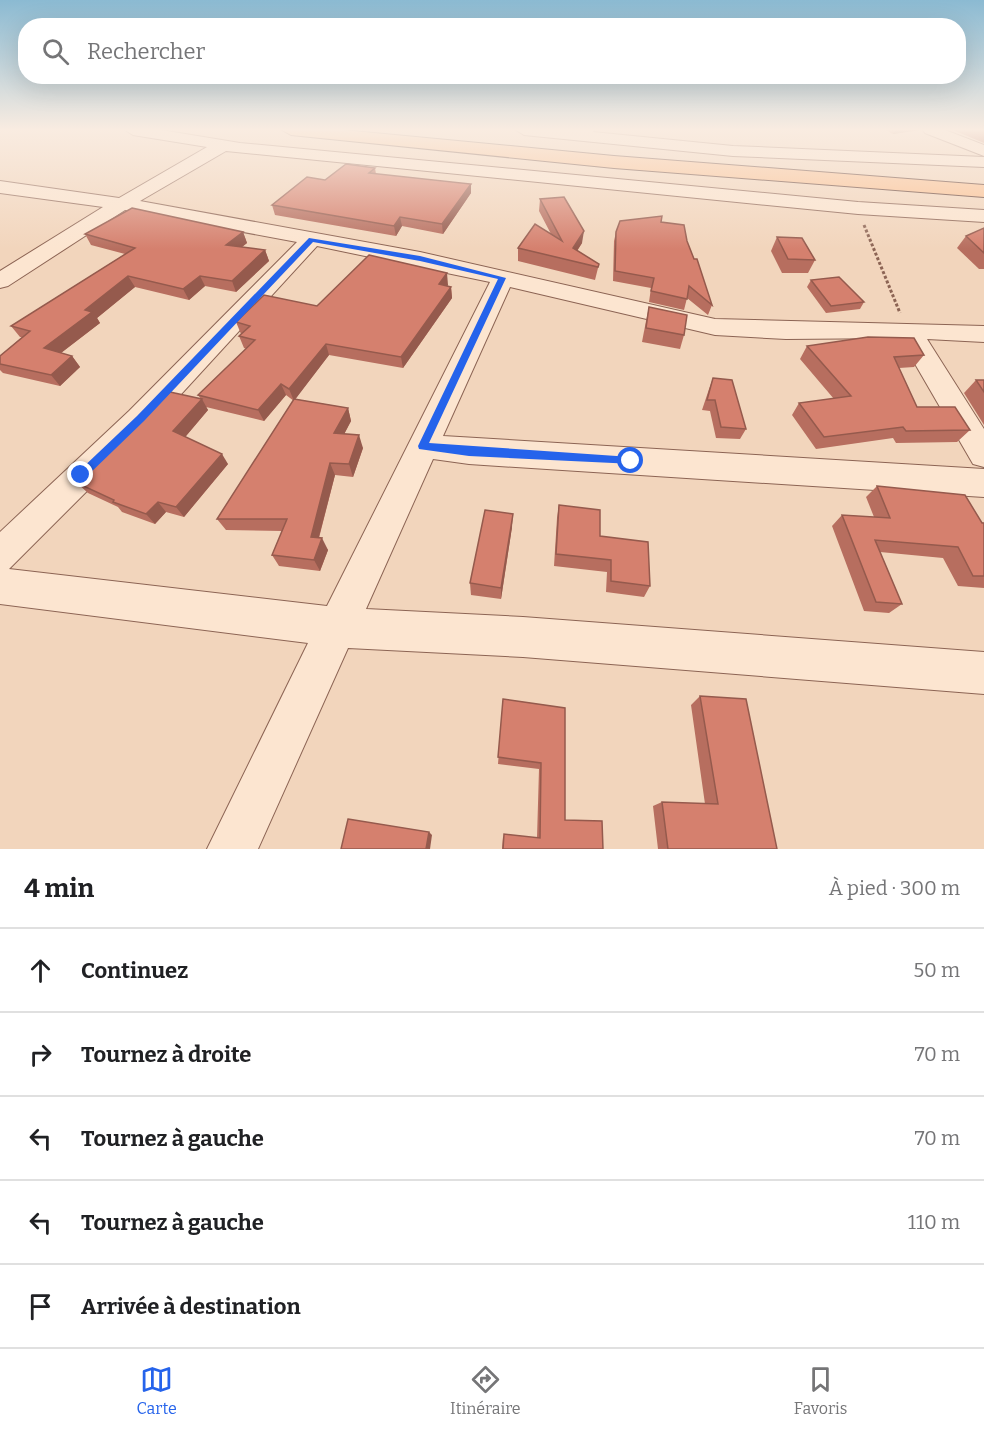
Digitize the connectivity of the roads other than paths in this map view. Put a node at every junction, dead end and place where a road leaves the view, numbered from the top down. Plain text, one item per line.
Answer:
1 (181, 170) edge
2 (468, 170) edge
3 (715, 170) edge
4 (845, 170) edge
5 (984, 179) edge
6 (0, 187) edge
7 (984, 190) edge
8 (122, 204) junction
9 (984, 216) edge
10 (311, 240) junction
11 (503, 278) junction
12 (0, 280) edge
13 (908, 330) junction
14 (984, 334) edge
15 (423, 446) junction
16 (984, 455) edge
17 (984, 483) edge
18 (0, 556) edge
19 (0, 586) edge
20 (337, 627) junction
21 (984, 673) edge
22 (232, 849) edge

1 - 8 street
2 - 9 street
3 - 7 main road
4 - 5 main road
6 - 8 street
8 - 10 street
8 - 12 street
10 - 11 street
10 - 18 street
11 - 13 street
11 - 15 street
13 - 14 street
13 - 16 street
15 - 17 street
15 - 20 street
19 - 20 street
20 - 21 street
20 - 22 street

